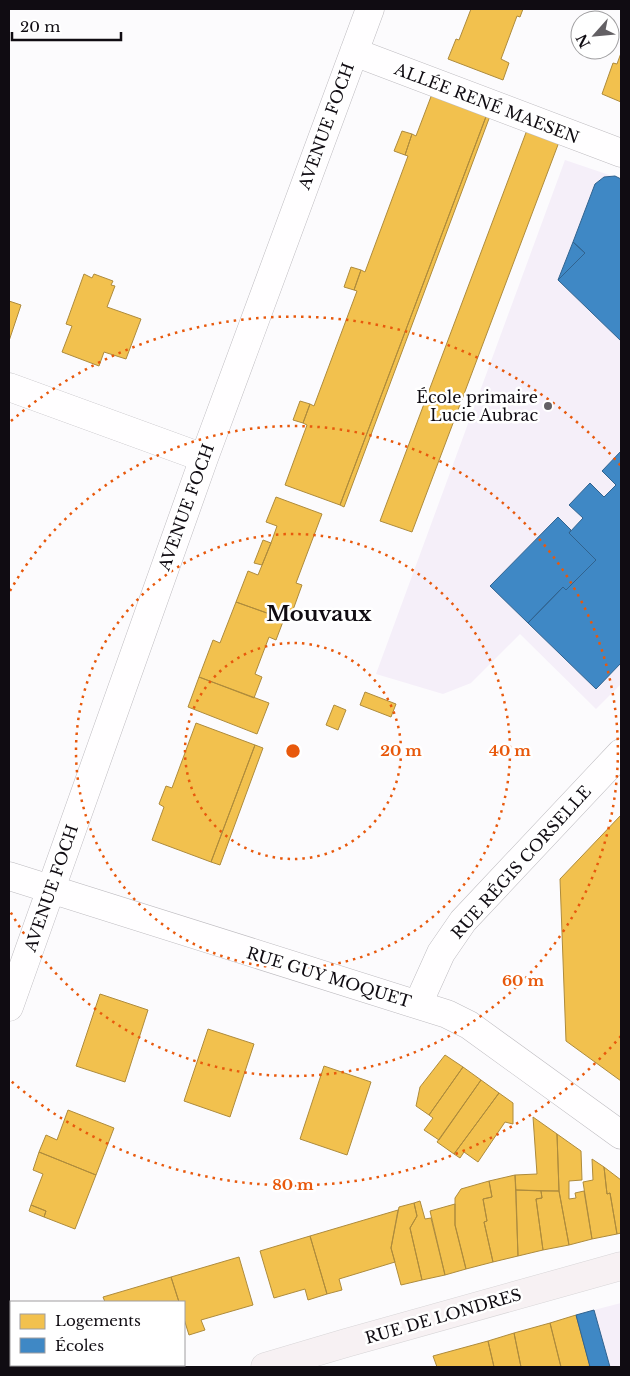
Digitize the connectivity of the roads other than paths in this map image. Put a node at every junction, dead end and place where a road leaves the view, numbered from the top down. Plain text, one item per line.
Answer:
1 (370, 9) edge
2 (354, 52) junction
3 (621, 153) edge
4 (9, 387) edge
5 (204, 458) junction
6 (621, 753) edge
7 (9, 876) edge
8 (50, 888) junction
9 (418, 1004) junction
10 (9, 1007) edge
11 (621, 1135) edge
12 (621, 1266) edge
13 (265, 1367) edge

1 - 2 street, AVENUE FOCH
2 - 3 street, ALLÉE RENÉ MAESEN
2 - 5 street, AVENUE FOCH
4 - 5 street
5 - 8 street, AVENUE FOCH
6 - 9 street, RUE RÉGIS CORSELLE
7 - 8 street, RUE GUY MOQUET
8 - 9 street, RUE GUY MOQUET
8 - 10 street, AVENUE FOCH
9 - 11 street, RUE GUY MOQUET
12 - 13 main road, RUE DE LONDRES

